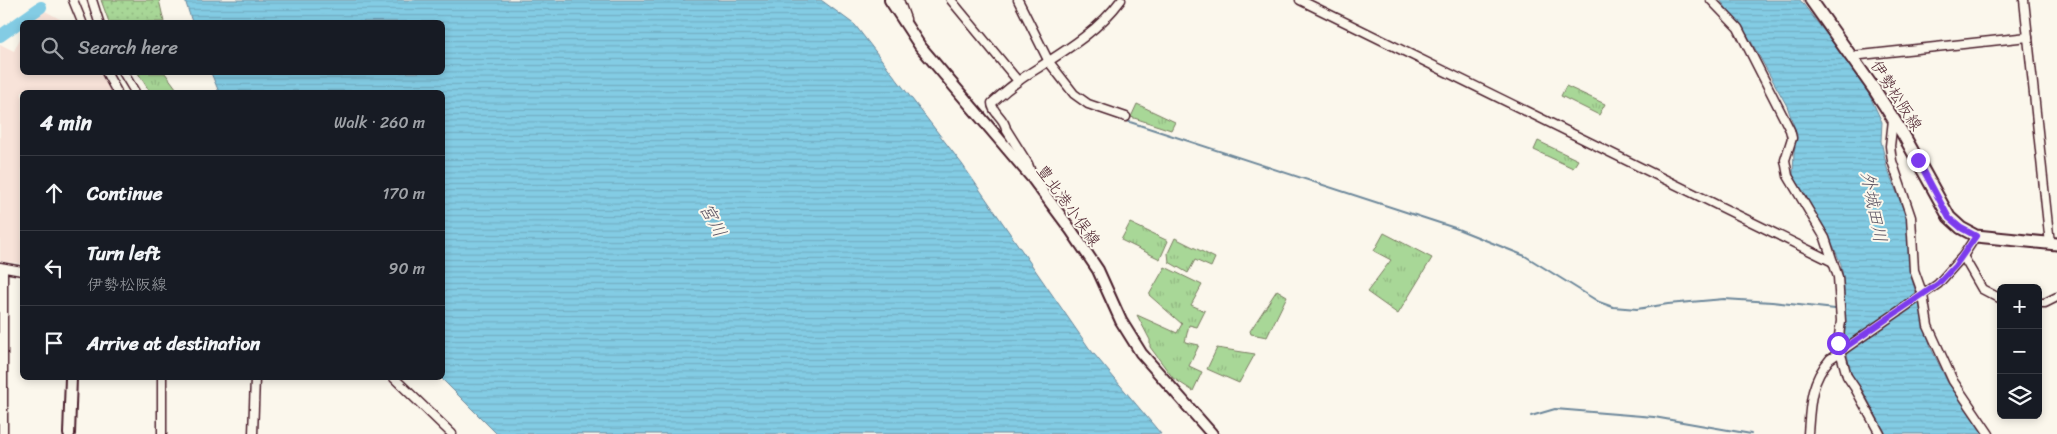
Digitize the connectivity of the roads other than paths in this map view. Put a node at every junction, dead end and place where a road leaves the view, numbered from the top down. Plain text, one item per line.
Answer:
1 (73, 0) edge
2 (92, 0) edge
3 (890, 0) edge
4 (899, 0) edge
5 (951, 0) edge
6 (1018, 0) edge
7 (1121, 0) edge
8 (1300, 0) edge
9 (1711, 0) edge
10 (1811, 0) edge
11 (2024, 0) edge
12 (81, 20) edge
13 (98, 20) edge
14 (912, 35) junction
15 (2028, 37) junction
16 (1852, 56) junction
17 (1049, 62) junction
18 (108, 75) edge
19 (125, 75) edge
20 (1018, 81) junction
21 (115, 90) edge
22 (134, 90) edge
23 (1126, 117) dead end
24 (1893, 120) junction
25 (1033, 179) junction
26 (1976, 236) junction
27 (2054, 244) edge
28 (1963, 256) junction
29 (1833, 262) junction
30 (2, 268) edge
31 (20, 271) edge
32 (1921, 297) junction
33 (1997, 297) edge
34 (2057, 297) edge
35 (2042, 302) edge
36 (1842, 350) junction
37 (71, 380) edge
38 (162, 380) edge
39 (254, 380) edge
40 (396, 380) edge
41 (3, 434) edge
42 (69, 434) edge
43 (162, 434) edge
44 (254, 434) edge
45 (452, 434) edge
46 (1212, 434) edge
47 (1808, 434) edge
48 (1880, 434) edge
49 (1989, 434) edge

1 - 12 street
2 - 13 street
3 - 14 main road, 豊北港小俣線
4 - 14 street
5 - 20 street
6 - 17 street
7 - 17 street
8 - 29 street
9 - 29 street
10 - 16 main road, 伊勢松阪線
11 - 15 street
14 - 25 main road, 豊北港小俣線
15 - 16 street
15 - 27 street
16 - 24 main road, 伊勢松阪線
17 - 20 street
17 - 23 street
18 - 21 street
19 - 22 street
20 - 25 street
24 - 26 main road, 伊勢松阪線
24 - 32 street
25 - 46 main road, 豊北港小俣線
26 - 27 main road, 伊勢松阪線
26 - 28 street
28 - 32 street
28 - 33 street
29 - 36 street
30 - 31 street
30 - 41 street
32 - 36 street
32 - 49 street
34 - 35 street
36 - 47 street
36 - 48 street
37 - 42 main road
38 - 43 street
39 - 44 street
40 - 45 street

